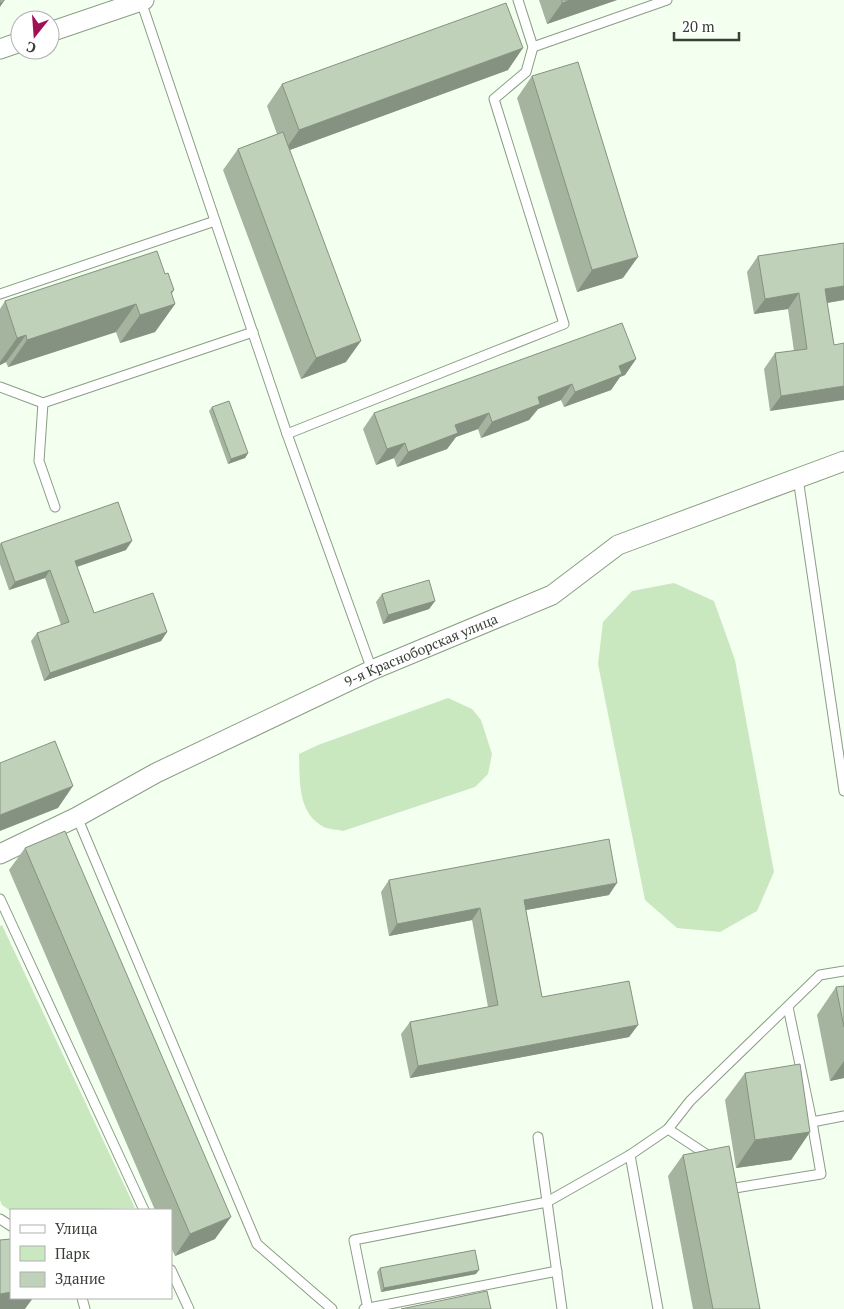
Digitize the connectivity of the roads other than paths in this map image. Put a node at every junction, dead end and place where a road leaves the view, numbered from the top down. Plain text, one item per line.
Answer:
1 (518, 0) edge
2 (666, 0) edge
3 (142, 1) edge
4 (60, 29) edge
5 (533, 48) junction
6 (215, 221) junction
7 (0, 294) edge
8 (253, 332) junction
9 (0, 387) edge
10 (43, 403) junction
11 (288, 434) junction
12 (844, 461) edge
13 (798, 478) junction
14 (55, 507) dead end
15 (372, 670) junction
16 (844, 792) edge
17 (77, 816) junction
18 (0, 854) edge
19 (0, 900) edge
20 (844, 970) edge
21 (788, 1007) junction
22 (844, 1116) edge
23 (812, 1122) junction
24 (668, 1129) junction
25 (538, 1137) dead end
26 (630, 1155) junction
27 (724, 1166) edge
28 (729, 1190) edge
29 (547, 1202) junction
30 (144, 1209) edge
31 (557, 1271) junction
32 (172, 1272) edge
33 (189, 1309) edge
34 (332, 1309) edge
35 (366, 1309) edge
36 (562, 1309) edge
37 (658, 1309) edge

1 - 5 lane
2 - 5 lane
3 - 4 street
3 - 6 lane
5 - 11 lane
6 - 7 lane
6 - 8 lane
8 - 10 lane
8 - 11 lane
9 - 10 lane
10 - 14 lane
11 - 15 lane
12 - 13 street, 9-я Красноборская улица
13 - 15 street, 9-я Красноборская улица
13 - 16 lane
15 - 17 street, 9-я Красноборская улица
17 - 18 street, 9-я Красноборская улица
17 - 34 lane
19 - 30 lane
20 - 21 lane
21 - 23 lane
21 - 24 lane
22 - 23 lane
23 - 28 lane
24 - 26 lane
24 - 27 lane
25 - 29 lane
26 - 29 lane
26 - 37 lane
29 - 31 lane
29 - 35 lane
31 - 35 lane
31 - 36 lane
32 - 33 lane

